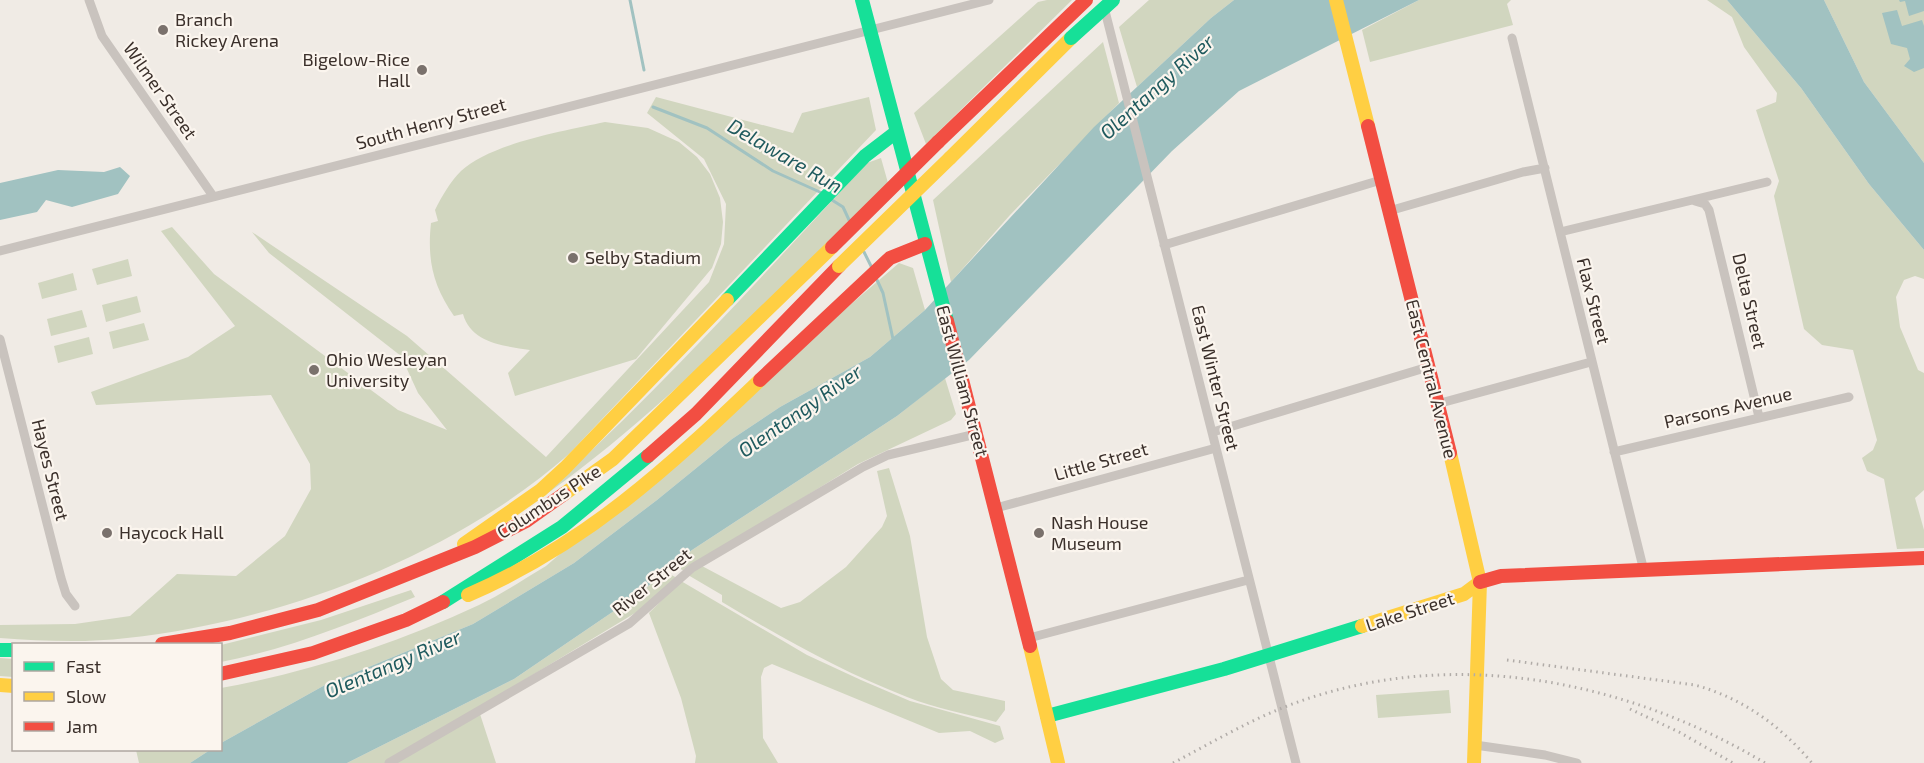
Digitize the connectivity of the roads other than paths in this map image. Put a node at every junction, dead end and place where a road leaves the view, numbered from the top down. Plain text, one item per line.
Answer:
1 (89, 0) edge
2 (862, 0) edge
3 (989, 0) edge
4 (1086, 0) edge
5 (1102, 0) edge
6 (1113, 0) edge
7 (1336, 0) edge
8 (870, 30) junction
9 (1512, 38) dead end
10 (895, 133) junction
11 (1545, 168) junction
12 (1381, 180) junction
13 (1767, 182) dead end
14 (213, 196) junction
15 (1695, 201) junction
16 (1389, 211) junction
17 (1560, 232) junction
18 (925, 244) junction
19 (1164, 245) junction
20 (0, 251) edge
21 (0, 339) edge
22 (1591, 362) junction
23 (1428, 367) junction
24 (1849, 397) dead end
25 (1437, 404) junction
26 (1759, 417) junction
27 (1213, 432) junction
28 (976, 434) junction
29 (1216, 448) junction
30 (1614, 452) junction
31 (996, 508) junction
32 (1923, 560) edge
33 (441, 561) junction
34 (1644, 571) junction
35 (1248, 580) junction
36 (1480, 582) junction
37 (75, 606) dead end
38 (435, 607) junction
39 (1029, 638) junction
40 (173, 643) edge
41 (1268, 656) junction
42 (222, 674) edge
43 (1047, 716) junction
44 (1475, 745) junction
45 (389, 763) edge
46 (1058, 763) edge
47 (1296, 763) edge
48 (1474, 763) edge
49 (1577, 763) edge

1 - 14 street, Wilmer Street
2 - 8 main road, East William Street
3 - 8 street, South Henry Street
4 - 33 main road, Columbus Pike, bridge
5 - 19 street, East Winter Street
6 - 38 main road, Columbus Pike, bridge
7 - 12 main road, East Central Avenue
8 - 10 main road, East William Street
8 - 14 street, South Henry Street
9 - 11 street, Flax Street
10 - 18 main road, East William Street
10 - 33 main road
11 - 16 street
11 - 17 street, Flax Street
12 - 16 main road, East Central Avenue
12 - 19 street
13 - 15 street
14 - 20 street, South Henry Street
15 - 17 street
15 - 26 street, Delta Street
16 - 23 main road, East Central Avenue
17 - 22 street, Flax Street
18 - 28 main road, East William Street
18 - 38 main road
19 - 27 street, East Winter Street
21 - 37 street, Hayes Street
22 - 25 street
22 - 30 street, Flax Street
23 - 25 main road, East Central Avenue
23 - 27 street
24 - 26 street, Parsons Avenue
25 - 36 main road, East Central Avenue
26 - 30 street, Parsons Avenue
27 - 29 street, East Winter Street
28 - 31 main road, East William Street
28 - 45 street, River Street
29 - 31 street, Little Street
29 - 35 street, East Winter Street
30 - 34 street, Flax Street
31 - 39 main road, East William Street
32 - 34 main road, Lake Street
33 - 40 main road, Columbus Pike
34 - 36 main road, Lake Street
35 - 39 street
35 - 41 street, East Winter Street
36 - 41 main road, Lake Street
36 - 44 main road, East Central Avenue
38 - 42 main road, Columbus Pike
39 - 43 main road, East William Street
41 - 43 main road, Lake Street
41 - 47 street, East Winter Street
43 - 46 main road, East William Street
44 - 48 main road, East Central Avenue
44 - 49 street

